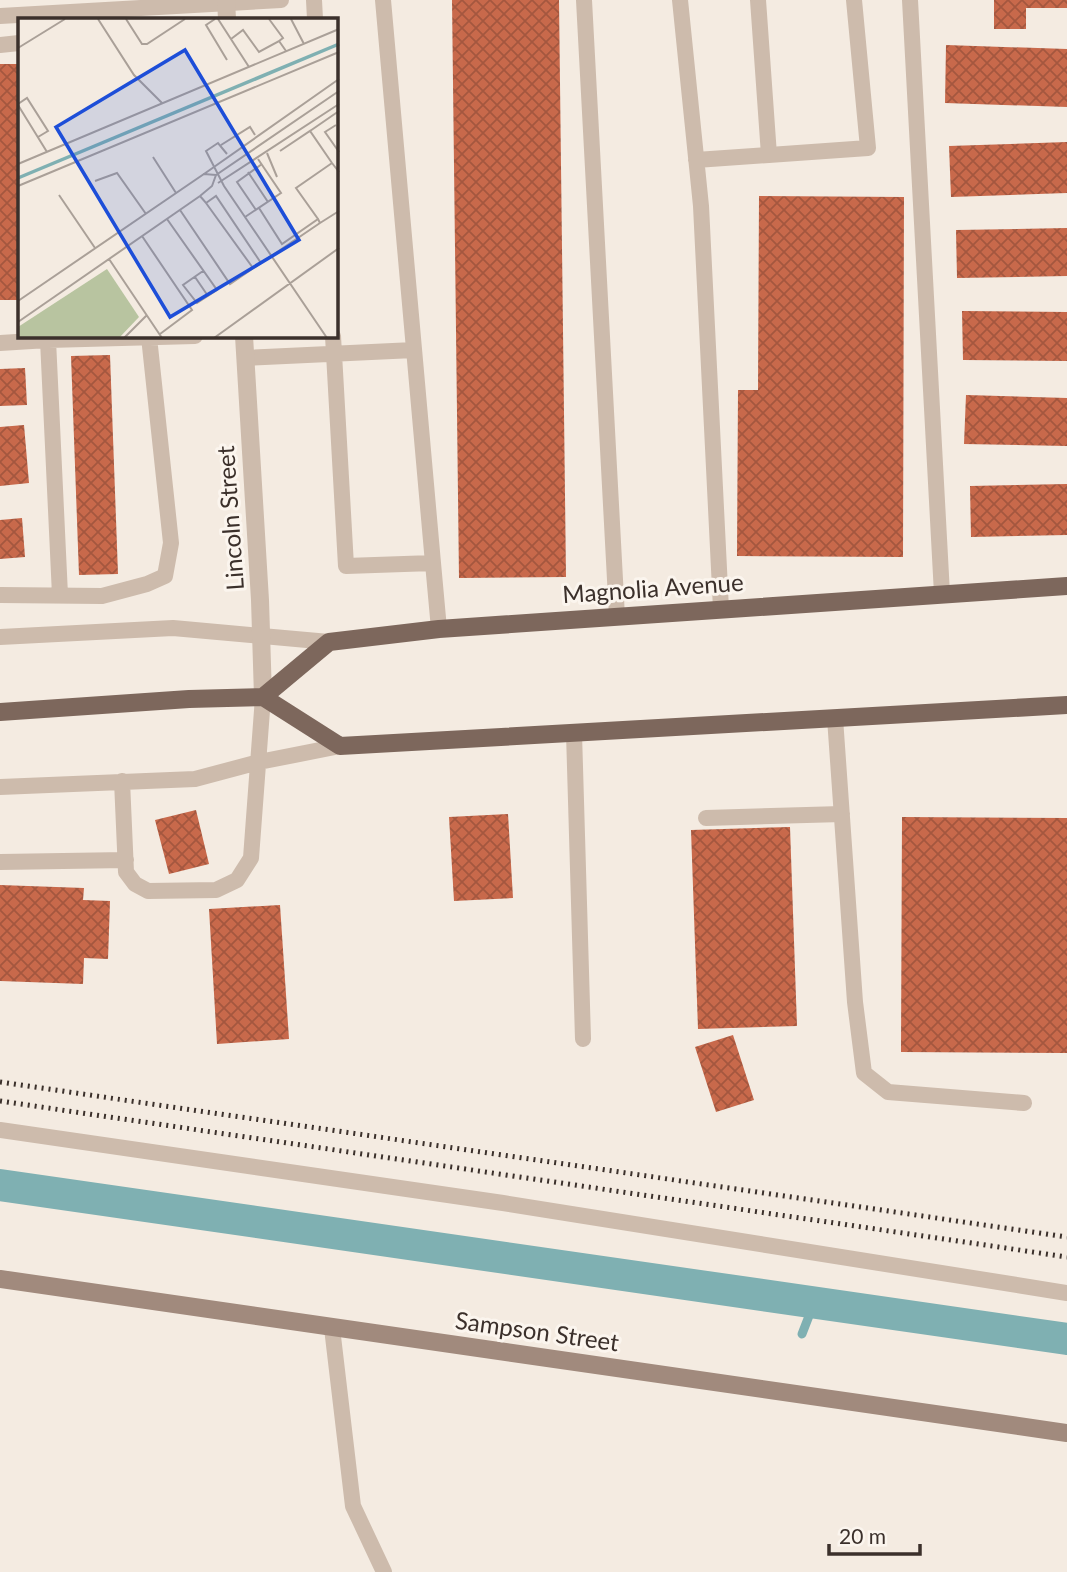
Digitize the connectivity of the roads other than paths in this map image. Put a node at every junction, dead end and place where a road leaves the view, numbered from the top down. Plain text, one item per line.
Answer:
1 (281, 0) edge
2 (314, 0) edge
3 (383, 0) edge
4 (584, 0) edge
5 (680, 0) edge
6 (758, 0) edge
7 (854, 0) edge
8 (909, 0) edge
9 (227, 8) edge
10 (0, 16) edge
11 (315, 18) edge
12 (18, 43) edge
13 (0, 45) edge
14 (769, 155) junction
15 (696, 160) junction
16 (103, 338) edge
17 (149, 338) edge
18 (244, 338) edge
19 (333, 338) edge
20 (48, 340) junction
21 (0, 343) edge
22 (414, 350) junction
23 (334, 354) junction
24 (245, 358) junction
25 (433, 563) junction
26 (1067, 586) edge
27 (942, 594) junction
28 (0, 595) edge
29 (60, 596) junction
30 (721, 609) junction
31 (617, 617) junction
32 (439, 629) junction
33 (262, 636) junction
34 (0, 637) edge
35 (329, 642) junction
36 (263, 697) junction
37 (1067, 705) edge
38 (0, 712) edge
39 (835, 718) junction
40 (574, 733) junction
41 (340, 746) junction
42 (258, 762) junction
43 (122, 781) junction
44 (0, 787) edge
45 (842, 814) junction
46 (706, 818) dead end
47 (125, 860) junction
48 (0, 862) edge
49 (583, 1039) dead end
50 (1024, 1103) dead end
51 (0, 1130) edge
52 (0, 1279) edge
53 (1067, 1293) edge
54 (332, 1328) junction
55 (1067, 1433) edge
56 (384, 1572) edge

1 - 9 lane
2 - 11 lane
3 - 22 lane
4 - 31 lane
5 - 15 lane
6 - 14 lane
7 - 14 lane
8 - 27 lane
9 - 10 lane
12 - 13 lane
14 - 15 lane
15 - 30 lane
16 - 20 lane
17 - 29 lane
18 - 24 street, Lincoln Street
19 - 23 lane
20 - 21 lane
20 - 29 lane
22 - 23 lane
22 - 25 lane
23 - 24 lane
23 - 25 lane
24 - 33 street, Lincoln Street
25 - 32 lane
26 - 27 main road, Magnolia Avenue
27 - 30 main road, Magnolia Avenue
28 - 29 lane
30 - 31 main road, Magnolia Avenue
31 - 32 main road, Magnolia Avenue
32 - 35 main road, Magnolia Avenue
33 - 34 lane
33 - 35 lane
33 - 36 street, Lincoln Street
35 - 36 main road
36 - 38 main road
36 - 41 main road
36 - 42 lane
37 - 39 main road
39 - 40 main road
39 - 45 lane
40 - 41 main road
40 - 49 lane
41 - 42 lane
42 - 43 lane
42 - 47 lane
43 - 44 lane
43 - 47 lane
45 - 46 lane
45 - 50 lane
47 - 48 lane
51 - 53 lane
52 - 54 street, Sampson Street
54 - 55 street, Sampson Street
54 - 56 lane

